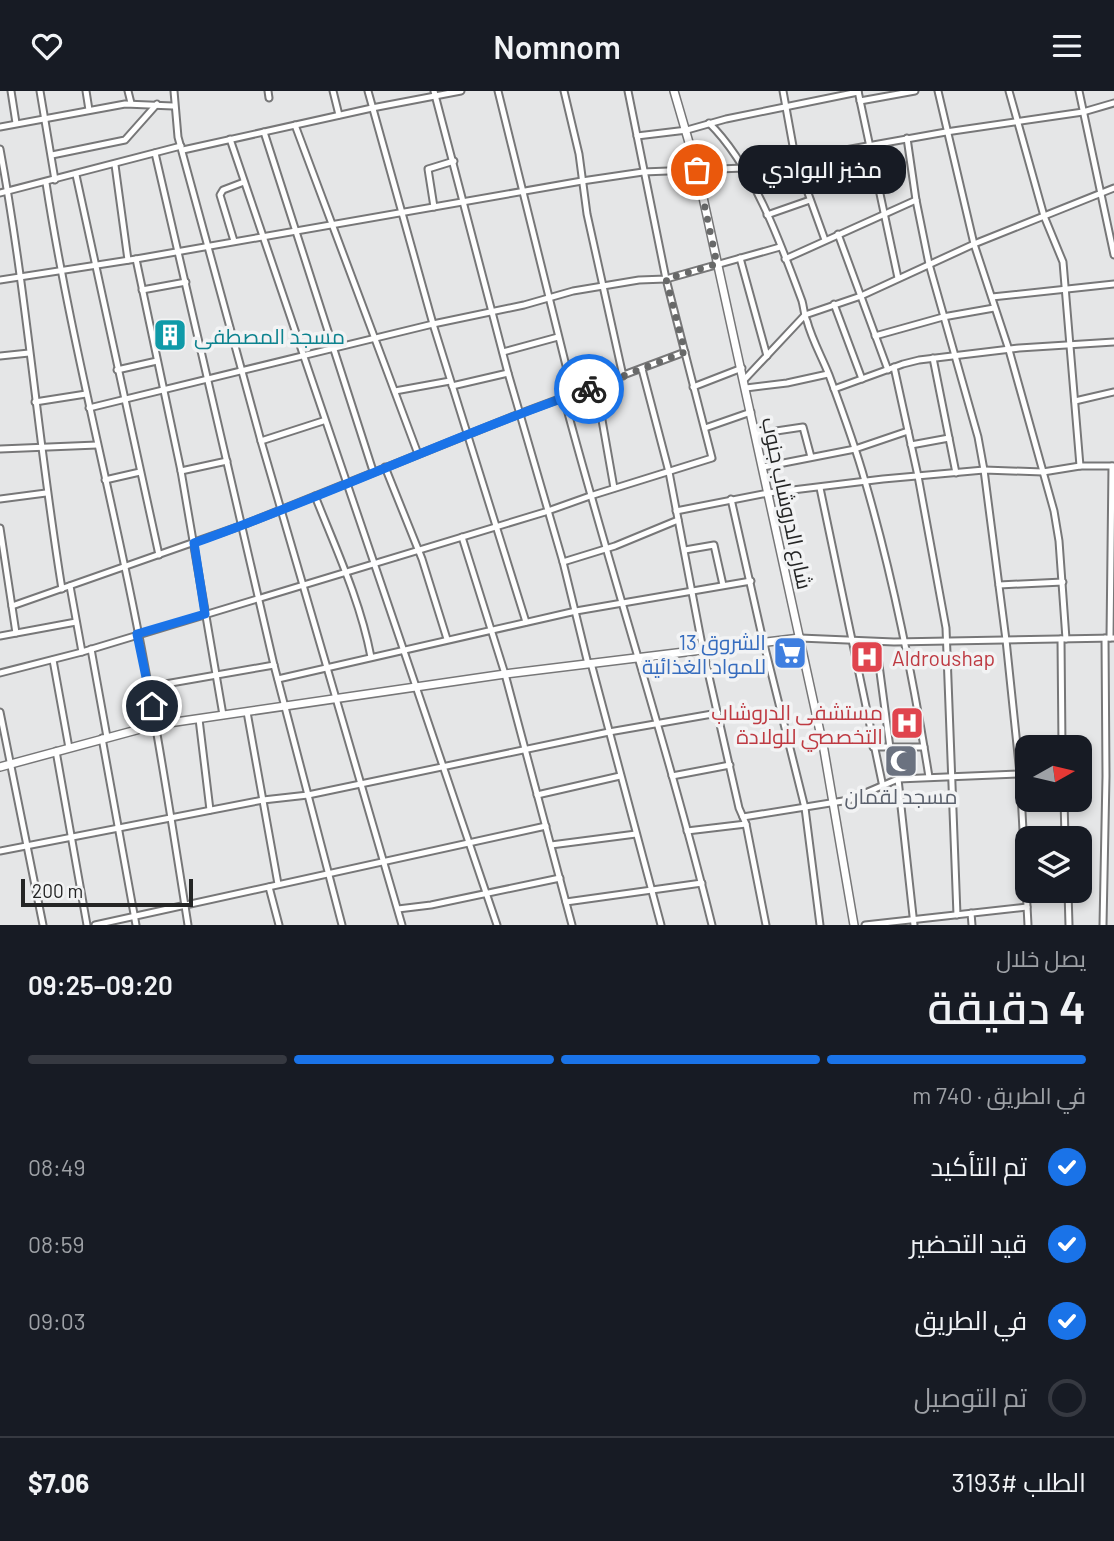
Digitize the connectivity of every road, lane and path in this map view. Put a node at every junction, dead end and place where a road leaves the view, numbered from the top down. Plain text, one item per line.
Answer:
1 (11, 91) edge
2 (40, 91) edge
3 (86, 91) edge
4 (128, 91) edge
5 (174, 91) edge
6 (333, 91) edge
7 (368, 91) edge
8 (461, 91) edge
9 (498, 91) edge
10 (564, 91) edge
11 (628, 91) edge
12 (674, 91) edge
13 (783, 91) edge
14 (915, 91) edge
15 (938, 91) edge
16 (1009, 91) edge
17 (1079, 91) edge
18 (858, 92) edge
19 (434, 93) edge
20 (860, 101) junction
21 (131, 103) junction
22 (1114, 103) edge
23 (157, 104) junction
24 (786, 105) junction
25 (173, 106) junction
26 (372, 108) junction
27 (89, 110) junction
28 (1083, 112) junction
29 (340, 115) junction
30 (45, 118) junction
31 (1017, 122) junction
32 (16, 123) junction
33 (709, 123) junction
34 (295, 125) junction
35 (0, 127) edge
36 (687, 130) junction
37 (264, 132) junction
38 (946, 132) junction
39 (637, 136) junction
40 (907, 138) junction
41 (230, 139) junction
42 (869, 145) junction
43 (182, 148) junction
44 (0, 149) edge
45 (155, 153) junction
46 (52, 155) junction
47 (795, 157) junction
48 (454, 161) junction
49 (115, 165) junction
50 (744, 168) junction
51 (697, 170) junction
52 (643, 172) junction
53 (76, 175) junction
54 (55, 180) junction
55 (582, 181) junction
56 (244, 182) junction
57 (46, 183) junction
58 (1114, 188) edge
59 (8, 191) junction
60 (524, 192) junction
61 (0, 193) edge
62 (1099, 193) junction
63 (810, 200) junction
64 (916, 200) junction
65 (464, 202) junction
66 (434, 207) junction
67 (401, 213) junction
68 (883, 213) junction
69 (767, 215) junction
70 (1044, 216) junction
71 (332, 225) junction
72 (297, 230) junction
73 (838, 234) junction
74 (262, 237) junction
75 (825, 240) junction
76 (234, 241) junction
77 (974, 244) junction
78 (209, 246) junction
79 (780, 247) junction
80 (179, 252) junction
81 (1114, 255) edge
82 (740, 258) junction
83 (136, 259) junction
84 (785, 259) junction
85 (128, 260) junction
86 (717, 264) junction
87 (929, 264) junction
88 (96, 265) junction
89 (59, 269) junction
90 (19, 277) junction
91 (898, 278) junction
92 (666, 279) junction
93 (0, 280) edge
94 (186, 282) junction
95 (1114, 284) edge
96 (604, 285) junction
97 (1066, 289) junction
98 (142, 290) junction
99 (861, 296) junction
100 (549, 297) junction
101 (992, 297) junction
102 (834, 304) junction
103 (995, 308) junction
104 (492, 310) junction
105 (805, 315) junction
106 (943, 317) junction
107 (433, 324) junction
108 (876, 336) junction
109 (558, 337) junction
110 (376, 338) junction
111 (1114, 342) edge
112 (1070, 346) junction
113 (334, 347) junction
114 (1009, 350) junction
115 (503, 352) junction
116 (685, 352) junction
117 (29, 353) junction
118 (301, 355) junction
119 (0, 356) edge
120 (767, 356) junction
121 (954, 356) junction
122 (933, 358) junction
123 (157, 361) junction
124 (742, 368) junction
125 (642, 369) junction
126 (891, 369) junction
127 (117, 370) junction
128 (242, 372) junction
129 (508, 373) junction
130 (828, 374) junction
131 (623, 376) junction
132 (862, 379) junction
133 (208, 380) junction
134 (451, 383) junction
135 (745, 384) junction
136 (596, 386) junction
137 (694, 387) junction
138 (834, 389) junction
139 (164, 391) junction
140 (395, 391) junction
141 (1114, 392) edge
142 (86, 394) junction
143 (573, 394) junction
144 (564, 398) junction
145 (124, 400) junction
146 (1074, 401) junction
147 (35, 402) junction
148 (89, 408) junction
149 (751, 412) junction
150 (519, 414) junction
151 (323, 421) junction
152 (705, 428) junction
153 (908, 431) junction
154 (467, 434) junction
155 (756, 434) junction
156 (949, 438) junction
157 (261, 441) junction
158 (97, 445) junction
159 (911, 445) junction
160 (41, 448) junction
161 (0, 449) edge
162 (855, 449) junction
163 (418, 454) junction
164 (810, 457) junction
165 (227, 461) junction
166 (1080, 466) junction
167 (1113, 466) edge
168 (385, 467) junction
169 (763, 467) junction
170 (984, 470) junction
171 (181, 471) junction
172 (373, 471) junction
173 (1043, 471) junction
174 (140, 472) junction
175 (669, 472) junction
176 (956, 473) junction
177 (918, 476) junction
178 (105, 480) junction
179 (865, 481) junction
180 (345, 483) junction
181 (614, 488) junction
182 (820, 488) junction
183 (46, 493) junction
184 (768, 493) junction
185 (315, 496) junction
186 (590, 496) junction
187 (0, 499) edge
188 (731, 499) junction
189 (282, 509) junction
190 (548, 509) junction
191 (676, 511) junction
192 (1113, 514) edge
193 (678, 520) junction
194 (243, 525) junction
195 (495, 526) junction
196 (0, 531) edge
197 (462, 537) junction
198 (194, 543) junction
199 (606, 549) junction
200 (419, 550) junction
201 (685, 550) junction
202 (159, 555) junction
203 (2, 558) edge
204 (564, 562) junction
205 (374, 563) junction
206 (125, 565) junction
207 (346, 572) junction
208 (7, 573) junction
209 (0, 576) edge
210 (751, 581) junction
211 (1063, 582) junction
212 (303, 585) junction
213 (723, 585) junction
214 (999, 585) junction
215 (70, 586) junction
216 (62, 589) junction
217 (693, 590) junction
218 (260, 598) junction
219 (621, 603) junction
220 (12, 606) junction
221 (576, 611) junction
222 (205, 614) junction
223 (76, 622) junction
224 (526, 622) junction
225 (489, 630) junction
226 (16, 633) junction
227 (137, 634) junction
228 (0, 636) edge
229 (800, 638) junction
230 (1110, 638) edge
231 (447, 639) junction
232 (1063, 639) junction
233 (1006, 640) junction
234 (852, 641) junction
235 (946, 641) junction
236 (876, 642) junction
237 (904, 642) junction
238 (763, 643) junction
239 (91, 649) junction
240 (404, 649) junction
241 (704, 650) junction
242 (82, 652) junction
243 (371, 657) junction
244 (637, 658) junction
245 (53, 660) junction
246 (589, 664) junction
247 (274, 665) junction
248 (326, 667) junction
249 (0, 673) edge
250 (216, 674) junction
251 (505, 674) junction
252 (278, 679) junction
253 (148, 687) junction
254 (418, 687) junction
255 (337, 700) junction
256 (285, 707) junction
257 (0, 712) edge
258 (247, 712) junction
259 (718, 713) junction
260 (223, 715) junction
261 (200, 719) junction
262 (658, 724) junction
263 (155, 725) junction
264 (609, 731) junction
265 (1016, 735) edge
266 (1062, 735) edge
267 (105, 738) junction
268 (873, 747) junction
269 (924, 747) junction
270 (69, 748) junction
271 (890, 748) junction
272 (525, 749) junction
273 (56, 751) junction
274 (11, 764) junction
275 (730, 765) junction
276 (0, 767) edge
277 (443, 768) junction
278 (1015, 774) edge
279 (952, 775) junction
280 (620, 776) junction
281 (671, 776) junction
282 (929, 776) junction
283 (1106, 776) junction
284 (1114, 776) edge
285 (898, 779) junction
286 (361, 785) junction
287 (883, 787) junction
288 (308, 795) junction
289 (537, 795) junction
290 (263, 800) junction
291 (835, 803) junction
292 (805, 808) junction
293 (210, 810) junction
294 (1022, 812) edge
295 (172, 817) junction
296 (743, 817) junction
297 (746, 824) junction
298 (545, 826) junction
299 (119, 828) junction
300 (687, 831) junction
301 (636, 834) junction
302 (71, 836) junction
303 (469, 843) junction
304 (551, 845) junction
305 (26, 846) junction
306 (0, 851) edge
307 (384, 862) junction
308 (329, 874) junction
309 (559, 878) junction
310 (702, 883) junction
311 (278, 884) junction
312 (269, 887) junction
313 (651, 891) junction
314 (486, 893) junction
315 (566, 902) junction
316 (1068, 903) edge
317 (185, 905) junction
318 (1027, 907) junction
319 (398, 909) junction
320 (971, 913) junction
321 (957, 915) junction
322 (135, 916) junction
323 (914, 923) edge
324 (43, 925) edge
325 (87, 925) edge
326 (94, 925) edge
327 (136, 925) edge
328 (188, 925) edge
329 (279, 925) edge
330 (342, 925) edge
331 (402, 925) edge
332 (497, 925) edge
333 (572, 925) edge
334 (661, 925) edge
335 (712, 925) edge
336 (766, 925) edge
337 (820, 925) edge
338 (854, 925) edge
339 (865, 925) edge
340 (972, 925) edge
341 (1028, 925) edge
342 (1069, 925) edge
343 (1103, 925) edge

1 - 32 street
2 - 30 street
3 - 27 street
4 - 21 street
5 - 25 street
6 - 29 street
7 - 26 street
8 - 19 street
9 - 60 street
10 - 55 street
11 - 39 street
12 - 36 street, شارع الدروشاب جنوب
13 - 24 street
14 - 20 street
15 - 38 street
16 - 31 street
17 - 28 street
18 - 20 street
18 - 24 street
19 - 26 street
19 - 48 street
20 - 42 street
21 - 23 street
21 - 27 street
22 - 28 street
23 - 25 street
23 - 46 street
24 - 33 street
24 - 47 street
25 - 43 street
26 - 29 street
26 - 67 street
27 - 30 street
28 - 31 street
28 - 62 street
29 - 34 street
30 - 32 street
30 - 46 street
31 - 38 street
31 - 70 street
32 - 35 street
33 - 36 street
33 - 50 street
34 - 37 street
34 - 71 street
36 - 39 street
36 - 51 street, شارع الدروشاب جنوب
37 - 41 street
37 - 72 street
38 - 40 street
38 - 77 street
39 - 52 street
40 - 42 street
40 - 64 street
41 - 43 street
41 - 56 street
42 - 47 street
42 - 68 street
43 - 45 street
43 - 78 street
44 - 59 street
45 - 49 street
45 - 80 street
46 - 54 street
47 - 50 street
47 - 63 street
48 - 65 street
48 - 66 street
49 - 53 street
49 - 85 street
50 - 51 street
50 - 69 street
51 - 52 street
51 - 86 street, شارع الدروشاب جنوب
52 - 55 street
52 - 92 street
53 - 54 street
53 - 88 street
54 - 57 street
55 - 60 street
55 - 96 street
56 - 74 street
56 - 76 street
57 - 59 street
57 - 89 street
58 - 62 street
59 - 61 street
59 - 90 street
60 - 65 street
60 - 100 street
62 - 70 street
62 - 81 street
63 - 69 street
63 - 75 street
64 - 68 street
64 - 87 street
65 - 66 street
65 - 104 street
66 - 67 street
67 - 71 street
67 - 107 street
68 - 73 street
68 - 91 street
69 - 79 street
70 - 77 street
70 - 97 street
71 - 72 street
71 - 110 street
72 - 74 street
72 - 113 street
73 - 75 street
73 - 99 street
74 - 76 street
74 - 118 street
75 - 84 street
76 - 78 street
77 - 87 street
77 - 101 street
78 - 80 street
78 - 128 street
79 - 82 street
79 - 84 street
80 - 83 street
80 - 94 street
82 - 86 street
82 - 120 street
83 - 85 street
83 - 98 street
84 - 105 street
85 - 88 street
86 - 92 street
86 - 124 street, شارع الدروشاب جنوب
87 - 91 street
87 - 106 street
88 - 89 street
88 - 127 street
89 - 90 street
89 - 142 street
90 - 93 street
90 - 117 street
91 - 99 street
92 - 96 street
92 - 116 street
94 - 98 street
94 - 133 street
95 - 97 street
96 - 100 street
96 - 131 street
97 - 101 street
97 - 112 street
98 - 123 street
99 - 102 street
99 - 108 street
100 - 104 street
100 - 109 street
101 - 103 street
102 - 105 street
102 - 132 street
103 - 106 street
103 - 114 street
104 - 107 street
104 - 115 street
105 - 120 street
105 - 130 street
106 - 108 street
106 - 121 street
107 - 110 street
107 - 134 street
108 - 126 street
109 - 115 street
109 - 143 street
110 - 113 street
110 - 140 street
111 - 112 street
112 - 114 street
112 - 146 street
113 - 118 street
113 - 172 street
114 - 121 street
114 - 173 street
115 - 129 street
116 - 125 street
116 - 137 street
117 - 119 street
117 - 147 street
118 - 128 street
118 - 151 street
120 - 135 street
121 - 122 street
121 - 170 street
122 - 126 street
122 - 156 street
123 - 127 street
123 - 139 street
124 - 135 street, شارع الدروشاب جنوب
124 - 137 street
125 - 131 street
125 - 175 street
126 - 132 street
126 - 153 street
127 - 145 street
128 - 133 street
128 - 157 street
129 - 134 street
129 - 150 street
130 - 135 street
130 - 138 street
131 - 136 street
132 - 138 street
133 - 139 street
133 - 165 street
134 - 140 street
134 - 154 street
135 - 149 street, شارع الدروشاب جنوب
136 - 143 street
136 - 181 street
137 - 152 street
138 - 162 street
139 - 145 street
139 - 171 street
140 - 163 street
141 - 146 street
142 - 147 street
142 - 148 street
143 - 144 street
144 - 150 street
144 - 186 street
145 - 148 street
145 - 174 street
146 - 166 street
147 - 160 street
148 - 158 street
149 - 152 street
149 - 155 street, شارع الدروشاب جنوب
150 - 154 street
150 - 190 street
151 - 157 street
151 - 180 street
152 - 175 street
153 - 159 street
153 - 162 street
154 - 163 street
154 - 195 street
155 - 164 street
155 - 169 street, شارع الدروشاب جنوب
156 - 159 street
156 - 176 street
157 - 189 street
158 - 160 street
158 - 178 street
159 - 177 street
160 - 161 street
160 - 183 street
162 - 164 street
162 - 179 street
163 - 168 street
164 - 169 street
165 - 171 street
165 - 194 street
166 - 167 street
166 - 173 street
167 - 192 street
168 - 172 street
168 - 200 street
169 - 184 street, شارع الدروشاب جنوب
170 - 173 street
170 - 176 street
170 - 214 street
171 - 198 street
172 - 180 street
173 - 211 street
174 - 178 street
174 - 202 street
175 - 181 street
175 - 191 street
176 - 177 street
177 - 179 street
177 - 235 street
178 - 206 street
179 - 182 street
179 - 237 street
180 - 185 street
180 - 205 street
181 - 186 street
182 - 184 street
182 - 234 street
183 - 187 street
183 - 216 street
184 - 188 street
184 - 229 street, شارع الدروشاب جنوب
185 - 189 street
185 - 207 street
186 - 190 street
186 - 199 street
188 - 191 street
188 - 210 street
189 - 194 street
189 - 212 street
190 - 195 street
190 - 204 street
191 - 193 street
192 - 230 street
193 - 199 street
193 - 201 street
194 - 198 street
194 - 218 street
195 - 197 street
195 - 224 street
196 - 203 street
197 - 200 street
197 - 225 street
198 - 202 street
198 - 222 street
199 - 204 street
199 - 219 street
200 - 205 street
200 - 231 street
201 - 213 street
201 - 217 street
202 - 206 street
203 - 208 street
204 - 221 street
205 - 207 street
205 - 240 street
206 - 215 street
206 - 227 street
207 - 212 street
207 - 243 street
208 - 209 street
208 - 220 street
210 - 213 street
210 - 238 street
211 - 214 street
211 - 232 street
212 - 218 street
212 - 248 street
213 - 217 street
214 - 233 street
215 - 216 street
215 - 223 street
216 - 220 street
217 - 219 street
217 - 241 street
218 - 222 street
218 - 247 street
219 - 221 street
219 - 244 street
220 - 226 street
221 - 224 street
221 - 246 street
222 - 227 street
222 - 250 street
223 - 226 street
223 - 242 street
224 - 225 street
225 - 231 street
225 - 251 street
226 - 228 street
227 - 239 street
227 - 253 street
229 - 234 street
229 - 238 street
229 - 291 street, شارع الدروشاب جنوب
230 - 232 street
230 - 283 street
231 - 240 street
232 - 233 street
232 - 266 street
233 - 235 street
233 - 265 street
234 - 236 street
234 - 268 street
235 - 237 street
235 - 279 street
236 - 237 street
236 - 271 street
237 - 269 street
238 - 241 street
238 - 292 street
239 - 242 street
239 - 267 street
240 - 243 street
240 - 254 street
241 - 244 street
241 - 259 street
242 - 245 street
243 - 248 street
244 - 246 street
244 - 262 street
245 - 249 street
245 - 270 street
246 - 251 street
246 - 264 street
247 - 250 street
247 - 252 street
248 - 252 street
248 - 255 street
250 - 253 street
250 - 260 street
251 - 254 street
251 - 272 street
252 - 256 street
253 - 263 street
254 - 255 street
254 - 277 street
255 - 256 street
255 - 286 street
256 - 258 street
256 - 288 street
257 - 274 street
258 - 260 street
258 - 290 street
259 - 262 street
259 - 275 street
260 - 261 street
261 - 263 street
261 - 293 street
262 - 264 street
262 - 281 street
263 - 267 street
263 - 295 street
264 - 272 street
264 - 280 street
267 - 270 street
267 - 299 street
268 - 271 street
268 - 287 street
269 - 271 street
269 - 282 street
270 - 273 street
272 - 277 street
272 - 289 street
273 - 274 street
273 - 302 street
274 - 276 street
274 - 305 street
275 - 281 street
275 - 296 street
277 - 286 street
277 - 303 street
278 - 279 street
279 - 282 street
279 - 321 street
280 - 289 street
280 - 301 street
281 - 300 street
282 - 285 street
283 - 284 street
283 - 343 street
285 - 287 street
285 - 323 street
286 - 288 street
286 - 307 street
287 - 291 street
288 - 290 street
288 - 308 street
289 - 298 street
290 - 293 street
290 - 311 street
291 - 292 street
291 - 338 street, شارع الدروشاب جنوب
292 - 296 street
292 - 337 street
293 - 295 street
294 - 318 street
295 - 299 street
295 - 317 street
296 - 297 street
297 - 300 street
297 - 336 street
298 - 303 street
298 - 304 street
299 - 302 street
299 - 322 street
300 - 310 street
301 - 304 street
301 - 313 street
302 - 305 street
302 - 325 street
303 - 307 street
303 - 314 street
304 - 309 street
305 - 306 street
305 - 324 street
307 - 308 street
307 - 319 street
308 - 311 street
308 - 330 street
309 - 314 street
309 - 315 street
310 - 313 street
310 - 335 street
311 - 312 street
312 - 317 street
312 - 329 street
313 - 315 street
313 - 334 street
314 - 319 street
314 - 332 street
315 - 333 street
316 - 342 street
317 - 322 street
317 - 328 street
318 - 320 street
318 - 341 street
319 - 331 street
320 - 321 street
320 - 340 street
321 - 323 street
322 - 326 street
322 - 327 street
323 - 339 street

